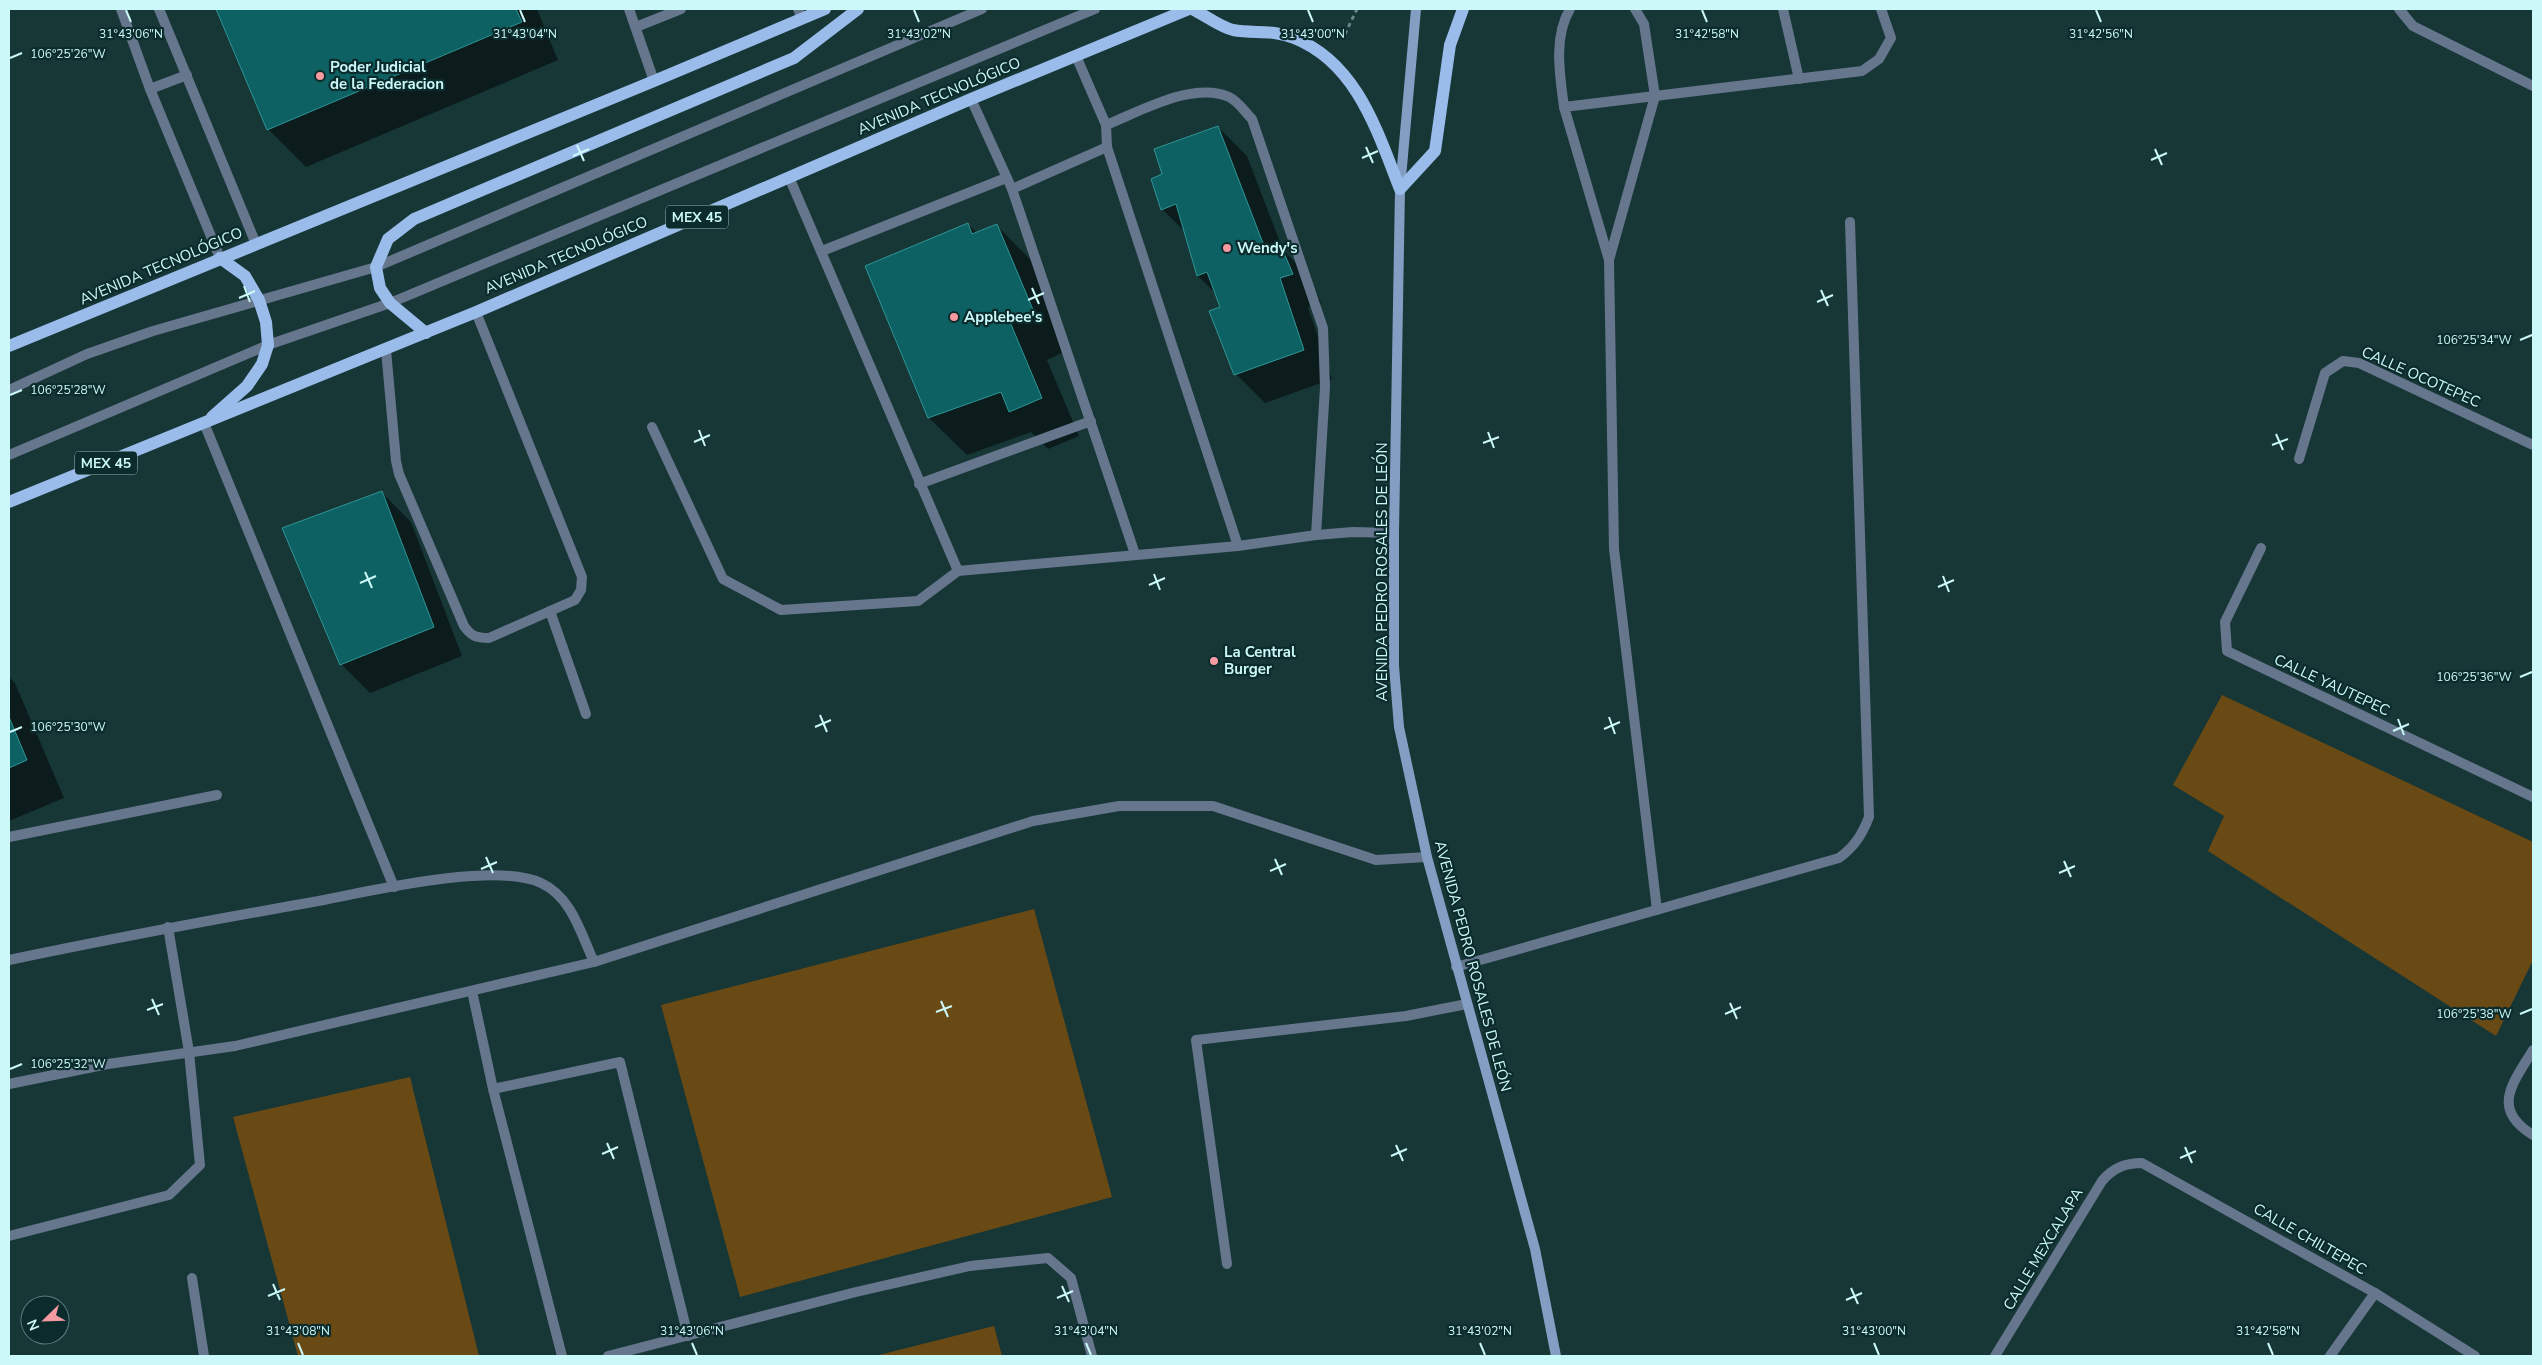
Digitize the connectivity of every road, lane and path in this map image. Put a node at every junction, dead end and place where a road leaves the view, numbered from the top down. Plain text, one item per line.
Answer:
1 (120, 9) edge
2 (159, 9) edge
3 (629, 9) edge
4 (682, 9) edge
5 (825, 9) edge
6 (858, 9) edge
7 (982, 9) edge
8 (1095, 9) edge
9 (1191, 9) edge
10 (1357, 9) edge
11 (1416, 9) edge
12 (1463, 9) edge
13 (1570, 9) edge
14 (1635, 9) edge
15 (1783, 9) edge
16 (1881, 9) edge
17 (2399, 11) edge
18 (800, 14) edge
19 (636, 27) junction
20 (1345, 34) dead end
21 (1076, 56) junction
22 (187, 75) junction
23 (1799, 79) junction
24 (654, 81) junction
25 (2533, 86) edge
26 (150, 89) junction
27 (1655, 96) junction
28 (971, 99) junction
29 (1564, 107) junction
30 (1106, 125) junction
31 (1107, 147) junction
32 (790, 177) junction
33 (1006, 178) junction
34 (1012, 189) junction
35 (1400, 189) junction
36 (1850, 222) dead end
37 (256, 244) junction
38 (822, 251) junction
39 (220, 258) junction
40 (1609, 260) junction
41 (376, 267) junction
42 (258, 300) junction
43 (390, 303) junction
44 (476, 312) junction
45 (426, 333) junction
46 (268, 345) junction
47 (9, 346) edge
48 (386, 350) junction
49 (9, 390) edge
50 (1091, 421) junction
51 (204, 423) junction
52 (652, 427) dead end
53 (2533, 445) edge
54 (9, 455) edge
55 (2299, 458) dead end
56 (919, 484) junction
57 (9, 502) edge
58 (1394, 532) junction
59 (1316, 535) junction
60 (1238, 546) junction
61 (2261, 548) dead end
62 (1135, 554) junction
63 (958, 571) junction
64 (550, 611) junction
65 (586, 714) dead end
66 (217, 795) dead end
67 (2533, 797) edge
68 (9, 837) edge
69 (1427, 858) junction
70 (394, 887) junction
71 (1658, 910) junction
72 (168, 928) junction
73 (9, 960) edge
74 (594, 962) junction
75 (1456, 967) junction
76 (472, 991) junction
77 (1467, 1004) junction
78 (2533, 1050) edge
79 (189, 1052) junction
80 (9, 1084) edge
81 (493, 1089) junction
82 (2533, 1135) edge
83 (2125, 1164) joint
84 (9, 1236) edge
85 (1227, 1264) dead end
86 (192, 1278) dead end
87 (2375, 1294) junction
88 (688, 1336) junction
89 (636, 1353) edge
90 (204, 1356) edge
91 (562, 1356) edge
92 (608, 1356) edge
93 (1092, 1356) edge
94 (1556, 1356) edge
95 (1995, 1356) edge
96 (2330, 1356) edge
97 (2475, 1356) edge

1 - 26 street
2 - 22 street
3 - 19 street
4 - 19 street
5 - 18 main road, AVENIDA TECNOLÓGICO
6 - 41 main road
7 - 41 street
8 - 43 street
9 - 21 main road, AVENIDA TECNOLÓGICO / MEX 45
9 - 35 main road
10 - 20 path
11 - 35 main road, AVENIDA PEDRO ROSALES DE LEÓN
12 - 35 main road
13 - 29 street
14 - 27 street
15 - 23 street
16 - 23 street
17 - 25 street
18 - 24 main road, AVENIDA TECNOLÓGICO
19 - 24 street
21 - 28 main road, AVENIDA TECNOLÓGICO / MEX 45
21 - 30 street
22 - 26 street
22 - 37 street
23 - 27 street
24 - 37 main road, AVENIDA TECNOLÓGICO
26 - 39 street
27 - 29 street
27 - 40 street
28 - 32 main road, AVENIDA TECNOLÓGICO / MEX 45
28 - 33 street
29 - 40 street
30 - 31 street
30 - 59 street
31 - 34 street
31 - 60 street
32 - 38 street
32 - 44 main road, AVENIDA TECNOLÓGICO / MEX 45
33 - 34 street
33 - 38 street
34 - 50 street
35 - 58 main road, AVENIDA PEDRO ROSALES DE LEÓN
36 - 71 street
37 - 39 main road, AVENIDA TECNOLÓGICO
38 - 56 street
39 - 42 main road
39 - 47 main road, AVENIDA TECNOLÓGICO
40 - 71 street
41 - 42 street
41 - 43 main road
42 - 46 main road
42 - 49 street
43 - 45 main road
43 - 46 street
44 - 45 main road, AVENIDA TECNOLÓGICO / MEX 45
44 - 64 street
45 - 48 main road, AVENIDA TECNOLÓGICO / MEX 45
46 - 51 main road
46 - 54 street
48 - 51 main road, AVENIDA TECNOLÓGICO / MEX 45
48 - 64 street
50 - 56 street
50 - 62 street
51 - 57 main road, AVENIDA TECNOLÓGICO / MEX 45
51 - 70 street
52 - 63 street
53 - 55 street, CALLE OCOTEPEC
56 - 63 street
58 - 59 street
58 - 69 main road, AVENIDA PEDRO ROSALES DE LEÓN
59 - 60 street
60 - 62 street
61 - 67 street, CALLE YAUTEPEC
62 - 63 street
64 - 65 street
66 - 68 street
69 - 74 street
69 - 75 main road, AVENIDA PEDRO ROSALES DE LEÓN
70 - 72 street
70 - 74 street
71 - 75 street
72 - 73 street
72 - 79 street
74 - 76 street
75 - 77 main road, AVENIDA PEDRO ROSALES DE LEÓN
76 - 79 street
76 - 81 street
77 - 85 street
77 - 94 main road, AVENIDA PEDRO ROSALES DE LEÓN
78 - 82 street
79 - 80 street
79 - 84 street
81 - 88 street
81 - 91 street
83 - 87 street, CALLE CHILTEPEC
83 - 95 street, CALLE MEXCALAPA
86 - 90 street
87 - 96 street
87 - 97 street, CALLE CHILTEPEC
88 - 89 street
88 - 93 street
89 - 92 street

